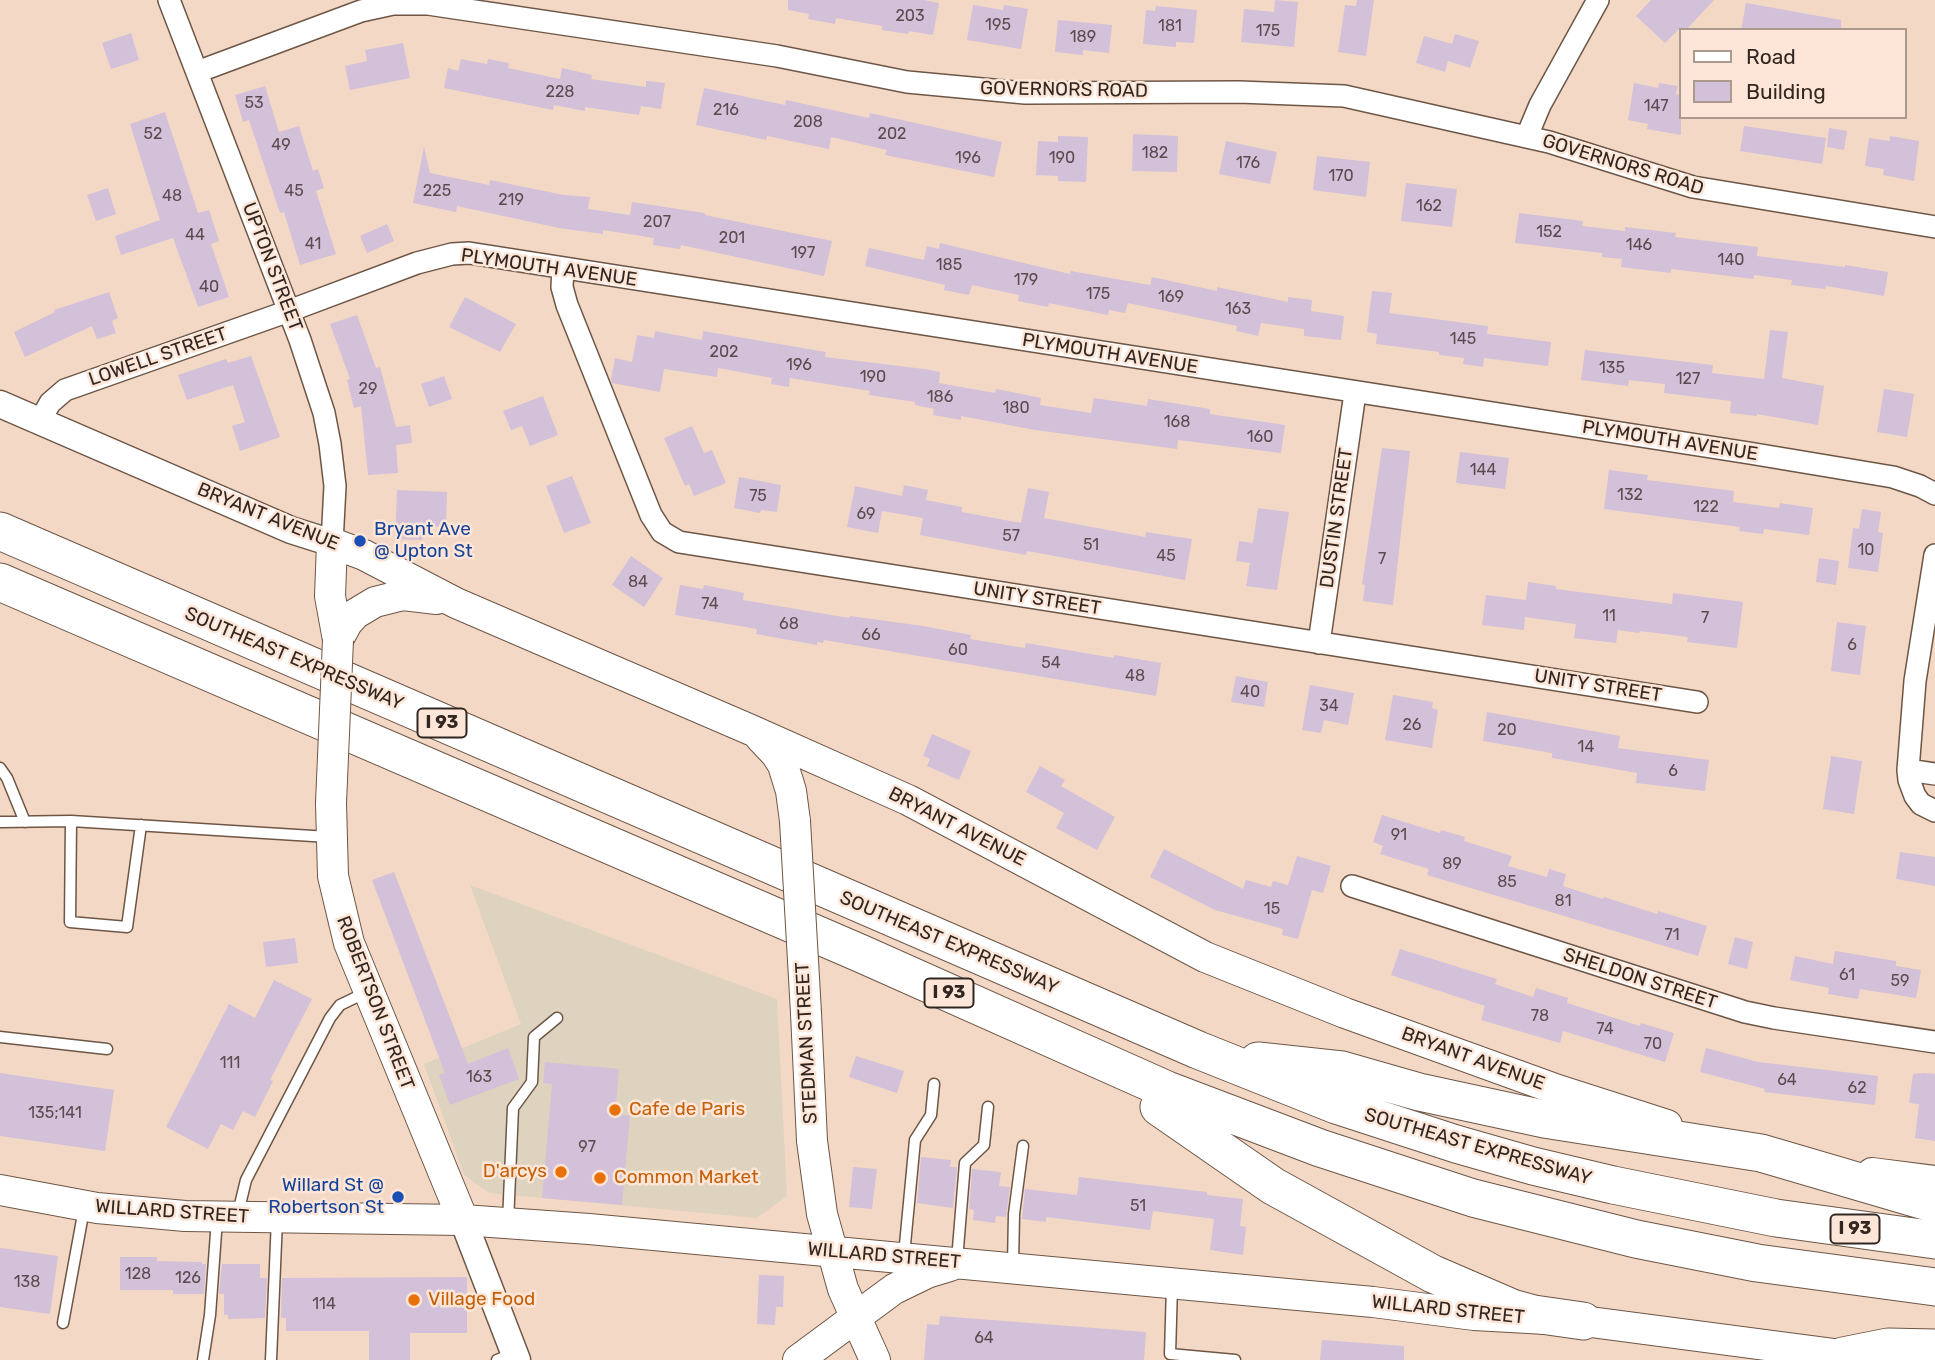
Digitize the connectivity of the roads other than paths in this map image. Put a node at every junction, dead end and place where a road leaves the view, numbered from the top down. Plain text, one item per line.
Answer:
1 (169, 0) edge
2 (1598, 0) edge
3 (512, 8) edge
4 (197, 72) junction
5 (1527, 136) junction
6 (1935, 227) edge
7 (563, 268) junction
8 (289, 311) junction
9 (1355, 393) junction
10 (0, 404) edge
11 (40, 421) junction
12 (1935, 494) edge
13 (0, 531) edge
14 (332, 543) junction
15 (1935, 555) edge
16 (0, 556) edge
17 (0, 582) edge
18 (0, 603) edge
19 (456, 603) junction
20 (338, 640) junction
21 (1319, 643) junction
22 (1697, 702) dead end
23 (751, 730) junction
24 (0, 768) edge
25 (1909, 770) junction
26 (1935, 774) edge
27 (1935, 811) edge
28 (71, 821) junction
29 (0, 822) edge
30 (25, 822) junction
31 (141, 825) junction
32 (331, 837) junction
33 (1352, 886) dead end
34 (368, 992) junction
35 (558, 1018) dead end
36 (0, 1037) edge
37 (1935, 1042) edge
38 (107, 1049) dead end
39 (1215, 1057) junction
40 (934, 1084) dead end
41 (988, 1107) dead end
42 (1159, 1107) junction
43 (1023, 1146) dead end
44 (1761, 1153) junction
45 (1935, 1181) edge
46 (0, 1190) edge
47 (1935, 1204) edge
48 (84, 1206) junction
49 (228, 1216) junction
50 (278, 1217) junction
51 (463, 1220) junction
52 (508, 1223) junction
53 (1935, 1240) edge
54 (832, 1252) junction
55 (904, 1258) junction
56 (1935, 1261) edge
57 (960, 1263) junction
58 (1013, 1268) junction
59 (1172, 1283) junction
60 (1935, 1287) edge
61 (1935, 1306) edge
62 (855, 1316) junction
63 (1583, 1321) junction
64 (63, 1323) dead end
65 (1935, 1348) edge
66 (1805, 1355) edge
67 (509, 1358) edge
68 (1843, 1358) edge
69 (204, 1360) edge
70 (271, 1360) edge
71 (798, 1360) edge
72 (875, 1360) edge
73 (1236, 1360) edge
74 (1879, 1360) edge

1 - 4 street, UPTON STREET
2 - 5 street
3 - 4 street, GOVERNORS ROAD
3 - 5 street, GOVERNORS ROAD
4 - 8 street, UPTON STREET
5 - 6 street, GOVERNORS ROAD
7 - 8 street, PLYMOUTH AVENUE
7 - 9 street, PLYMOUTH AVENUE
7 - 21 street, UNITY STREET
8 - 11 street, LOWELL STREET
8 - 14 street, UPTON STREET
9 - 12 street, PLYMOUTH AVENUE
9 - 21 street, DUSTIN STREET
10 - 11 street, BRYANT AVENUE
11 - 14 street, BRYANT AVENUE
13 - 39 highway, SOUTHEAST EXPRESSWAY / I 93
14 - 19 main road, BRYANT AVENUE
14 - 20 main road, ROBERTSON STREET
15 - 25 street
16 - 56 highway, I 93
17 - 60 highway, I 93
18 - 42 highway, I 93
19 - 20 main road
19 - 23 main road, BRYANT AVENUE
20 - 32 main road, ROBERTSON STREET, bridge
21 - 22 street, UNITY STREET
23 - 44 main road, BRYANT AVENUE
23 - 54 main road, STEDMAN STREET, bridge
24 - 30 lane
25 - 26 street
25 - 27 street
28 - 30 lane
28 - 31 lane
28 - 31 lane
29 - 30 lane
31 - 32 lane
32 - 34 main road, ROBERTSON STREET
33 - 37 street, SHELDON STREET
34 - 49 lane
34 - 51 main road, ROBERTSON STREET
35 - 52 lane
36 - 38 lane
39 - 44 highway
39 - 53 highway, SOUTHEAST EXPRESSWAY / I 93
40 - 55 lane
41 - 57 lane
42 - 61 highway, I 93
42 - 63 highway
43 - 58 lane
44 - 45 main road, BRYANT AVENUE
44 - 47 highway
46 - 48 main road, WILLARD STREET
48 - 49 main road, WILLARD STREET
48 - 64 lane
49 - 50 main road, WILLARD STREET
49 - 69 lane
50 - 51 main road, WILLARD STREET
50 - 70 lane
51 - 52 main road, WILLARD STREET
51 - 67 street, ROBERTSON STREET
52 - 54 main road, WILLARD STREET
54 - 55 main road, WILLARD STREET
54 - 62 main road, STEDMAN STREET
55 - 57 main road, WILLARD STREET
57 - 58 main road, WILLARD STREET
57 - 62 main road
58 - 59 main road, WILLARD STREET
59 - 63 main road, WILLARD STREET
59 - 73 lane
62 - 71 main road
62 - 72 main road, STEDMAN STREET
63 - 66 main road, WILLARD STREET
65 - 68 highway
66 - 68 main road, WILLARD STREET
68 - 74 main road, WILLARD STREET

